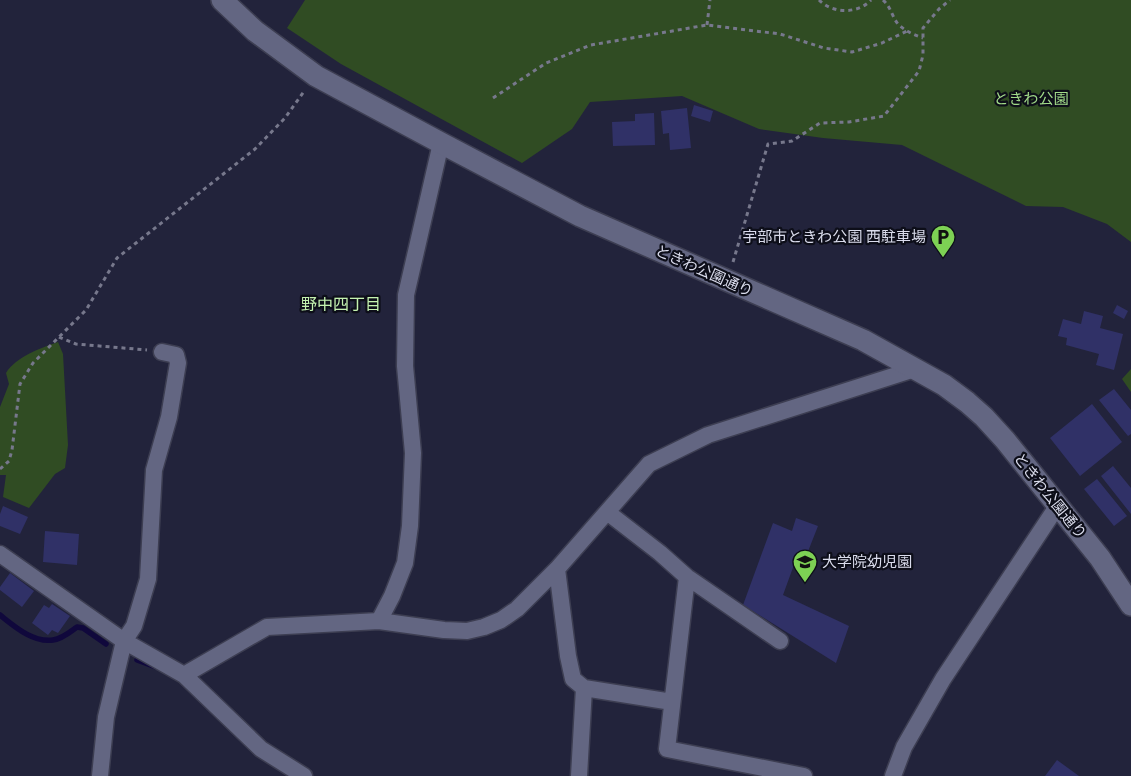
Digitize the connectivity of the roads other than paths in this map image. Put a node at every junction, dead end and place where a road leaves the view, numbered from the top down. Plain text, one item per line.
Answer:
1 (222, 0) edge
2 (441, 143) junction
3 (162, 352) road end
4 (915, 370) junction
5 (1058, 505) junction
6 (606, 512) junction
7 (0, 554) edge
8 (558, 569) junction
9 (687, 578) junction
10 (1131, 605) edge
11 (379, 621) junction
12 (124, 641) junction
13 (780, 641) dead end
14 (184, 674) junction
15 (584, 688) junction
16 (672, 702) junction
17 (100, 776) edge
18 (304, 776) edge
19 (579, 776) edge
20 (804, 776) edge
21 (893, 776) edge

1 - 2 street, ときわ公園通り
2 - 4 street, ときわ公園通り
2 - 11 street
3 - 12 street
4 - 5 street, ときわ公園通り
4 - 6 street
5 - 10 street, ときわ公園通り
5 - 21 street
6 - 8 street
6 - 9 street
7 - 12 street
8 - 11 street
8 - 15 street
9 - 13 street
9 - 16 street
11 - 14 street
12 - 14 street
12 - 17 street
14 - 18 street
15 - 16 street
15 - 19 street
16 - 20 street

